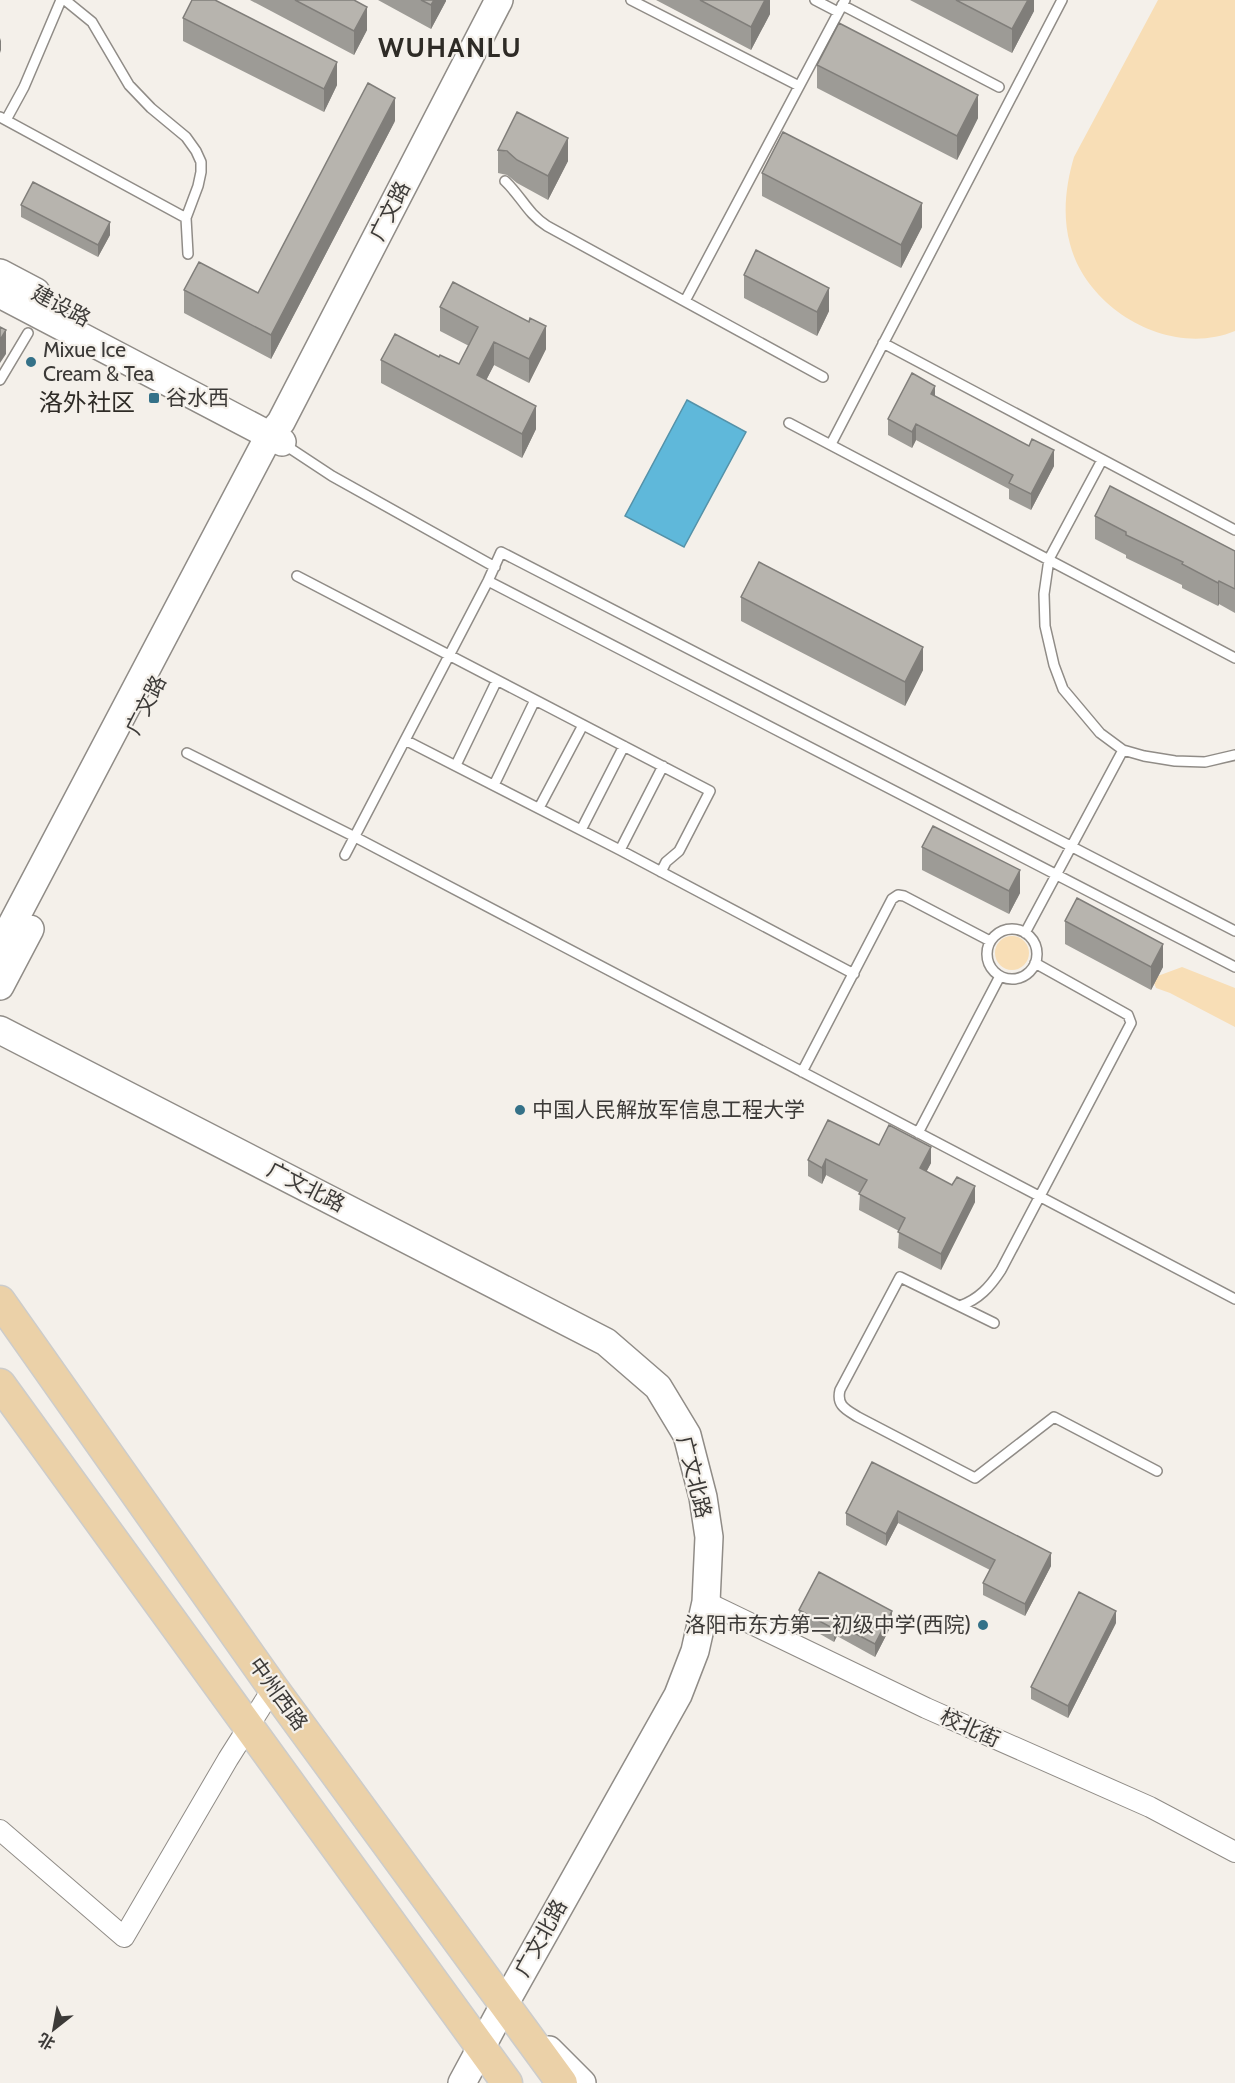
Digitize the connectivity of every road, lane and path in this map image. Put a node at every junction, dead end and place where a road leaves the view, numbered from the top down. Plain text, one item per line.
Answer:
1 (61, 0) edge
2 (65, 0) edge
3 (499, 0) edge
4 (631, 0) edge
5 (815, 0) edge
6 (1062, 0) edge
7 (842, 6) edge
8 (799, 86) junction
9 (999, 87) dead end
10 (3, 118) edge
11 (505, 181) dead end
12 (186, 218) junction
13 (188, 254) dead end
14 (0, 273) edge
15 (0, 294) edge
16 (685, 301) junction
17 (28, 333) dead end
18 (883, 343) junction
19 (824, 377) dead end
20 (0, 380) edge
21 (789, 423) dead end
22 (278, 433) junction
23 (831, 444) junction
24 (1102, 460) junction
25 (1235, 530) edge
26 (1049, 559) junction
27 (495, 567) junction
28 (297, 576) dead end
29 (488, 581) junction
30 (450, 655) junction
31 (1235, 658) edge
32 (497, 680) junction
33 (535, 700) junction
34 (583, 724) junction
35 (405, 740) junction
36 (624, 746) junction
37 (1123, 750) junction
38 (187, 753) dead end
39 (1235, 755) edge
40 (456, 765) junction
41 (663, 766) junction
42 (494, 785) junction
43 (539, 808) junction
44 (581, 830) junction
45 (354, 837) junction
46 (1072, 848) junction
47 (620, 850) junction
48 (345, 855) dead end
49 (660, 872) junction
50 (1057, 876) junction
51 (1235, 931) edge
52 (1025, 933) junction
53 (990, 941) junction
54 (0, 947) edge
55 (1035, 963) junction
56 (1235, 968) edge
57 (854, 974) junction
58 (1000, 976) junction
59 (0, 986) edge
60 (0, 1030) edge
61 (802, 1072) junction
62 (918, 1133) junction
63 (1040, 1197) junction
64 (1235, 1299) edge
65 (0, 1300) edge
66 (960, 1306) junction
67 (994, 1323) dead end
68 (0, 1384) edge
69 (1157, 1471) dead end
70 (706, 1602) junction
71 (273, 1688) junction
72 (248, 1728) junction
73 (0, 1830) edge
74 (1235, 1852) edge
75 (504, 2005) junction
76 (481, 2049) junction
77 (462, 2083) edge
78 (490, 2083) edge
79 (507, 2083) edge
80 (562, 2083) edge
81 (582, 2083) edge

1 - 10 lane
2 - 12 lane
3 - 22 street, 广文路
4 - 8 lane
5 - 7 lane
6 - 18 lane
7 - 8 lane
7 - 9 lane
8 - 16 lane
10 - 12 lane
11 - 16 lane
12 - 13 lane
14 - 22 street, 建设路
15 - 22 street, 建设路
16 - 19 lane
17 - 20 lane
18 - 23 lane
18 - 24 lane
21 - 23 lane
22 - 27 lane
22 - 54 street, 广文路
22 - 59 street, 广文路
23 - 26 lane
24 - 25 lane
24 - 26 lane
26 - 31 lane
26 - 37 lane
27 - 29 lane
27 - 46 lane
28 - 30 lane
29 - 30 lane
29 - 50 lane
30 - 32 lane
30 - 35 lane
32 - 33 lane
32 - 40 lane
33 - 34 lane
33 - 42 lane
34 - 36 lane
34 - 43 lane
35 - 40 lane
35 - 45 lane
36 - 41 lane
36 - 44 lane
37 - 39 lane
37 - 46 lane
38 - 45 lane
40 - 42 lane
41 - 47 lane
41 - 49 lane
42 - 43 lane
43 - 44 lane
44 - 47 lane
45 - 48 lane
45 - 61 lane
46 - 50 lane
46 - 51 lane
47 - 49 lane
49 - 57 lane
50 - 52 lane
50 - 56 lane
52 - 53 lane
52 - 55 lane
53 - 57 lane
53 - 58 lane
55 - 58 lane
55 - 63 lane
57 - 61 lane
58 - 62 lane
60 - 70 street, 广文北路
61 - 62 lane
62 - 63 lane
63 - 64 lane
63 - 66 lane
65 - 71 main road, 中州西路
66 - 67 lane
66 - 69 lane
68 - 72 main road
70 - 74 street, 校北街
70 - 75 street, 广文北路
71 - 72 street
71 - 75 main road, 中州西路
72 - 73 street
72 - 76 main road
75 - 76 street, 广文北路
75 - 80 main road, 中州西路
75 - 81 street
76 - 77 street, 广文北路
76 - 78 street
76 - 79 main road

